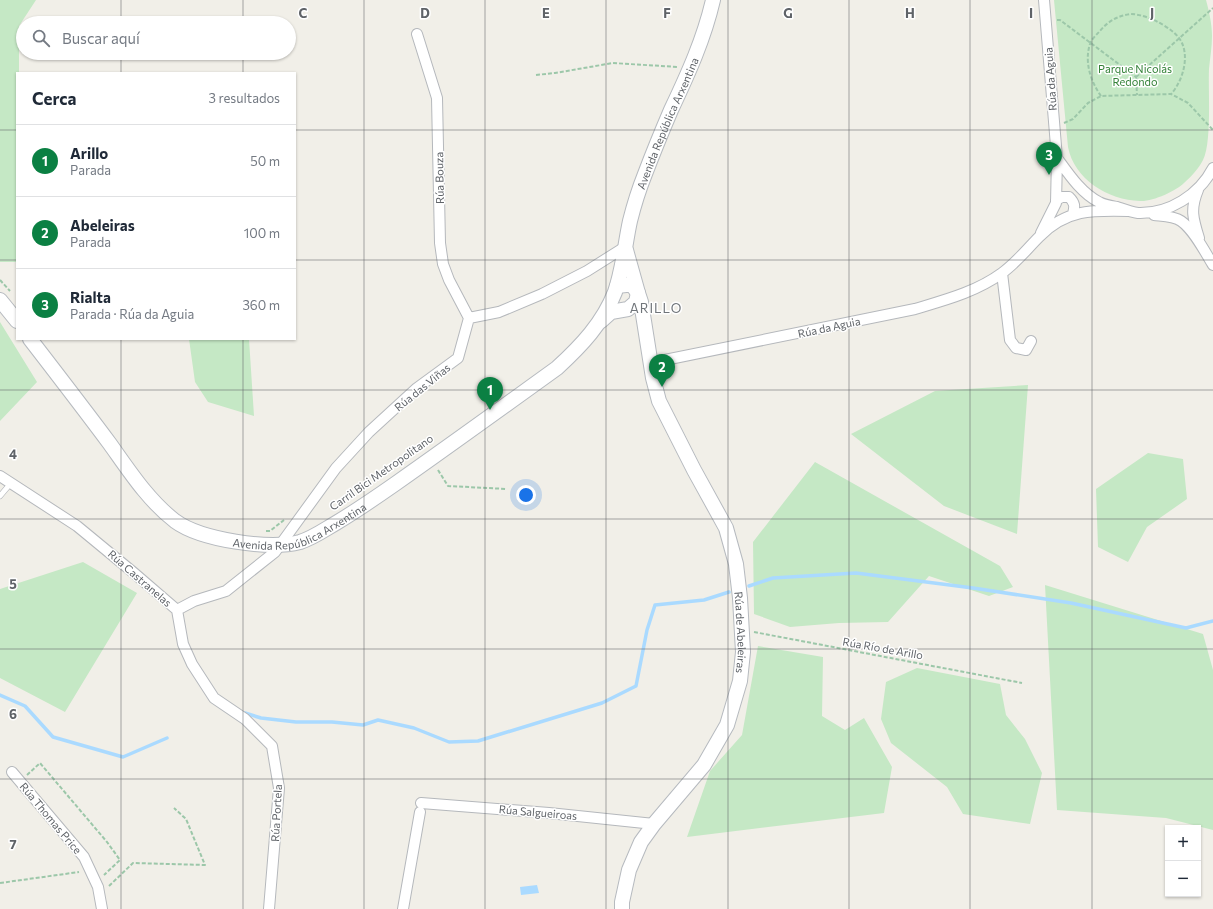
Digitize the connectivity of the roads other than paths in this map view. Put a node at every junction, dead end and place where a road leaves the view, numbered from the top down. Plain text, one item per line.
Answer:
1 (713, 0) edge
2 (1044, 0) edge
3 (417, 34) dead end
4 (1057, 158) junction
5 (1213, 168) edge
6 (1199, 189) junction
7 (1056, 200) junction
8 (1133, 212) junction
9 (1073, 214) junction
10 (1040, 235) junction
11 (1200, 244) junction
12 (625, 247) junction
13 (1213, 265) edge
14 (1002, 273) junction
15 (616, 289) junction
16 (638, 293) junction
17 (0, 300) edge
18 (628, 309) junction
19 (469, 318) junction
20 (16, 320) edge
21 (597, 326) junction
22 (31, 340) edge
23 (1031, 341) dead end
24 (647, 342) junction
25 (650, 363) junction
26 (0, 476) edge
27 (11, 483) junction
28 (0, 496) edge
29 (280, 544) junction
30 (177, 610) junction
31 (12, 772) dead end
32 (654, 824) junction
33 (102, 909) edge
34 (269, 909) edge
35 (403, 909) edge
36 (622, 909) edge

1 - 12 main road, Avenida República Arxentina
2 - 4 street, Rúa da Aguia
3 - 19 street, Rúa Bouza
4 - 7 street, Rúa da Aguia
4 - 8 street, Rúa da Aguia
5 - 6 street, Rúa da Aguia
6 - 8 street, Rúa da Aguia
6 - 11 street
7 - 9 street
7 - 10 street, Rúa da Aguia
8 - 9 street, Rúa da Aguia
8 - 11 street
9 - 10 street, Rúa da Aguia
10 - 14 street, Rúa da Aguia
11 - 13 street
12 - 15 main road, Avenida República Arxentina
12 - 16 main road, Avenida República Arxentina
12 - 19 street
14 - 23 street
14 - 25 street, Rúa da Aguia
15 - 16 main road
15 - 18 main road, Rúa de Abeleiras
15 - 21 main road, Avenida República Arxentina
16 - 18 main road
16 - 24 main road, Rúa de Abeleiras
17 - 20 main road
18 - 21 main road, Avenida República Arxentina
18 - 24 main road, Rúa de Abeleiras
19 - 29 street, Rúa das Viñas
21 - 29 main road, Avenida República Arxentina
22 - 29 main road, Avenida República Arxentina
24 - 25 main road, Rúa de Abeleiras
25 - 32 main road, Rúa de Abeleiras
26 - 27 street, Rúa Castranelas
27 - 28 lane
27 - 30 street, Rúa Castranelas
29 - 30 street, Rúa Castranelas
30 - 34 street, Rúa Portela
31 - 33 street, Rúa Thomas Price
32 - 35 street, Rúa Salgueiroas
32 - 36 main road, Rúa de Abeleiras

